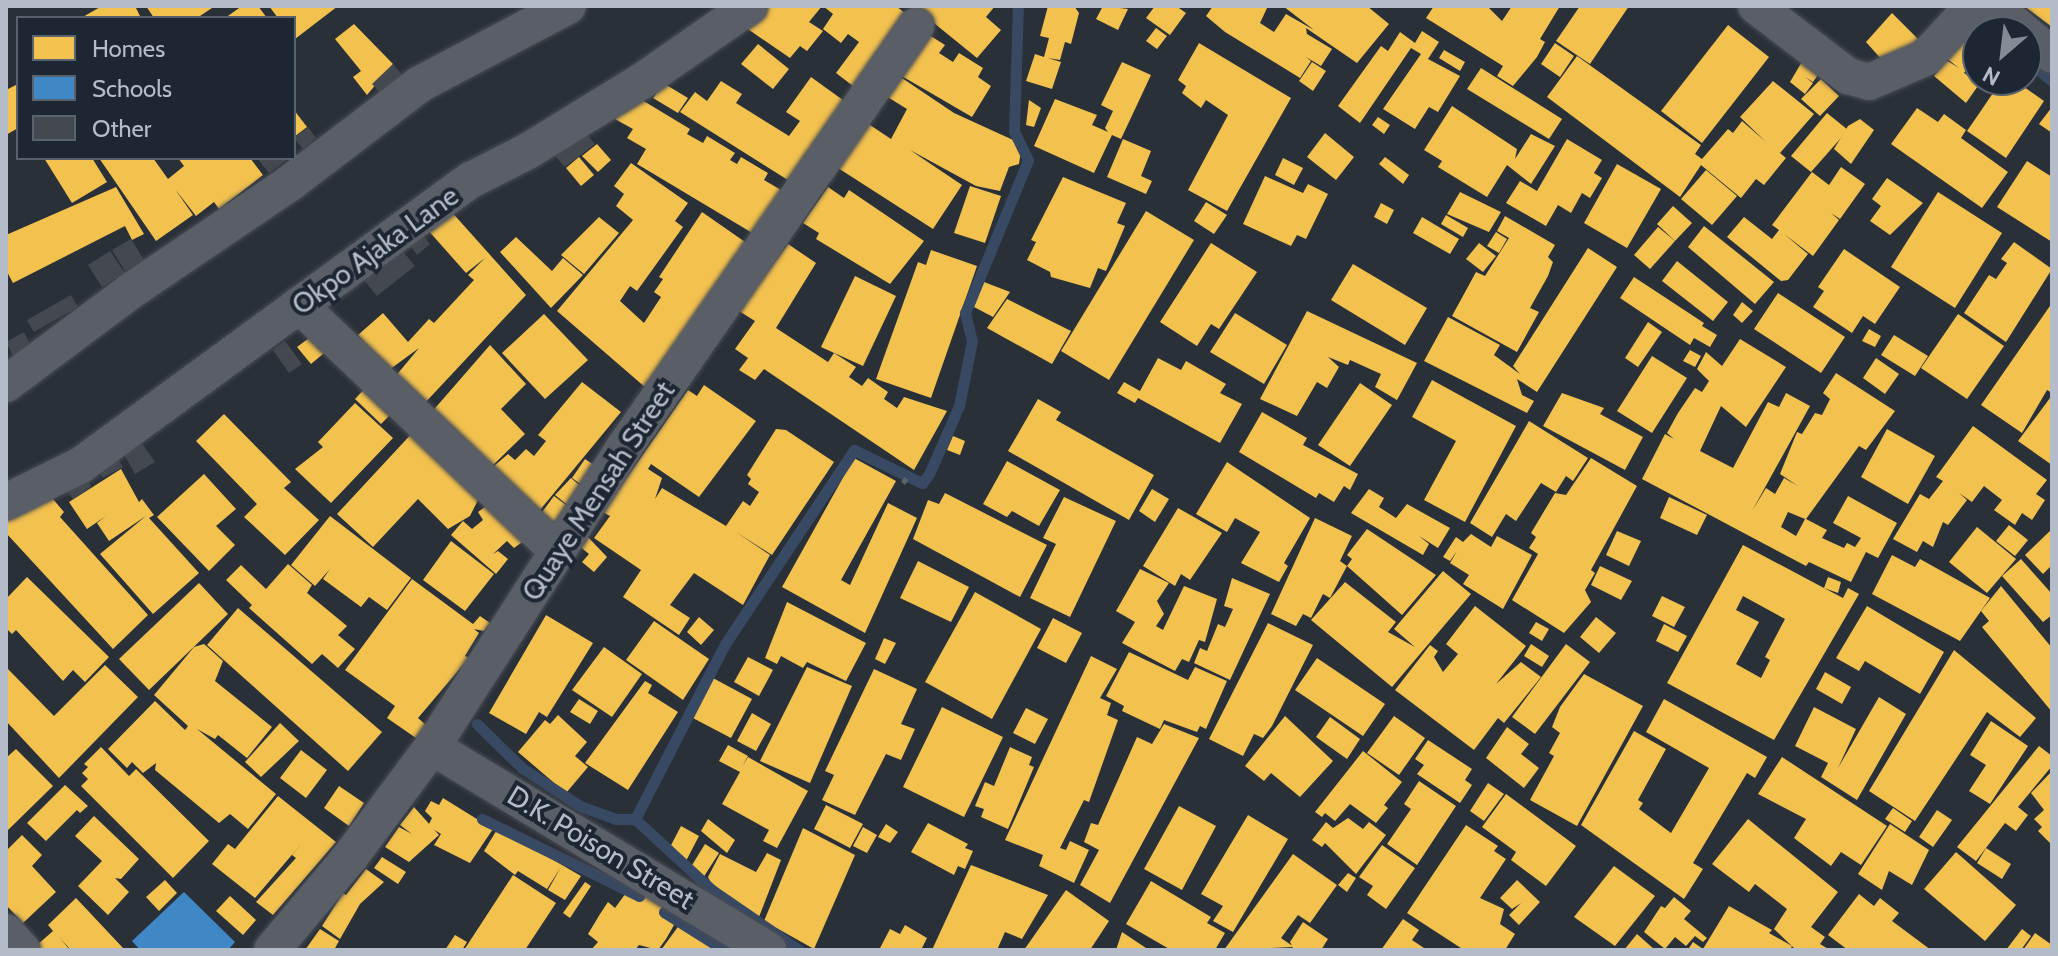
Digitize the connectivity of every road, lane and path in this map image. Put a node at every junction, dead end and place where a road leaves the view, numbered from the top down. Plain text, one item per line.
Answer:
1 (568, 6) edge
2 (750, 6) edge
3 (1756, 6) edge
4 (1973, 6) edge
5 (916, 26) dead end
6 (299, 305) junction
7 (6, 384) edge
8 (910, 473) dead end
9 (903, 483) dead end
10 (6, 502) edge
11 (558, 552) junction
12 (432, 747) junction
13 (6, 932) edge
14 (22, 950) edge
15 (272, 950) edge
16 (769, 950) edge

1 - 7 street
2 - 6 street, Okpo Ajaka Lane
3 - 4 street
5 - 11 street, Quaye Mensah Street
6 - 10 street, Okpo Ajaka Lane
6 - 11 street
8 - 9 path
11 - 12 street, Quaye Mensah Street
12 - 15 street, Quaye Mensah Street
12 - 16 street, D.K. Poison Street
13 - 14 street

